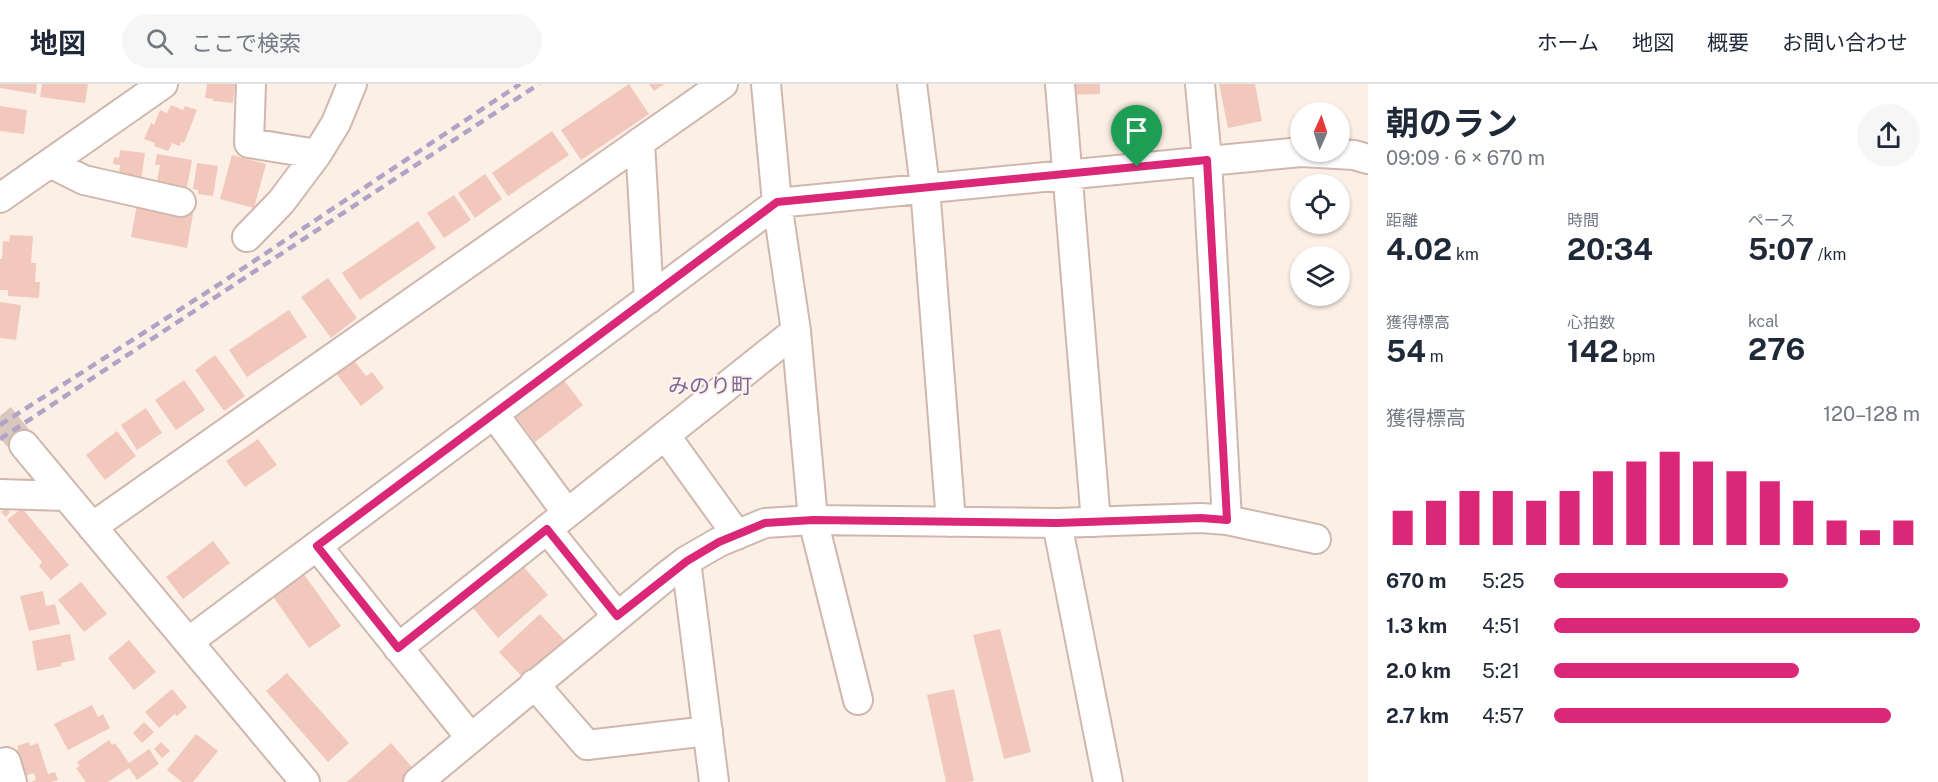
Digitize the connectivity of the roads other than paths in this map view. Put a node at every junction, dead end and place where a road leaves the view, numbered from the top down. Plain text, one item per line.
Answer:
1 (163, 84) edge
2 (251, 84) edge
3 (352, 84) edge
4 (723, 84) edge
5 (766, 84) edge
6 (912, 84) edge
7 (1060, 84) edge
8 (1200, 84) edge
9 (640, 142) junction
10 (317, 154) junction
11 (1368, 159) edge
12 (1207, 160) junction
13 (50, 163) junction
14 (1067, 173) junction
15 (925, 187) junction
16 (0, 198) edge
17 (181, 202) dead end
18 (777, 202) junction
19 (247, 237) dead end
20 (649, 299) junction
21 (796, 331) junction
22 (494, 414) junction
23 (665, 435) junction
24 (24, 445) tunnel mouth
25 (0, 494) edge
26 (66, 496) junction
27 (813, 520) junction
28 (1227, 520) junction
29 (557, 521) junction
30 (951, 522) junction
31 (1096, 522) junction
32 (1057, 523) junction
33 (92, 527) junction
34 (736, 535) junction
35 (1316, 539) dead end
36 (317, 546) junction
37 (687, 561) junction
38 (617, 616) junction
39 (188, 642) junction
40 (398, 648) junction
41 (534, 684) junction
42 (858, 700) dead end
43 (708, 731) junction
44 (470, 737) junction
45 (305, 782) edge
46 (418, 782) edge
47 (714, 782) edge
48 (1108, 782) edge

1 - 13 street
2 - 10 street
3 - 10 street
4 - 9 street
5 - 18 street
6 - 15 street
7 - 14 street
8 - 12 street
9 - 20 street
9 - 33 street
10 - 19 street
11 - 12 street
12 - 14 street
12 - 28 street
13 - 16 street
13 - 17 street
14 - 15 street
14 - 31 street
15 - 18 street
15 - 30 street
18 - 20 street
18 - 21 street
20 - 22 street
21 - 23 street
21 - 27 street
22 - 29 street
22 - 36 street
23 - 29 street
23 - 34 street
24 - 26 street
25 - 26 street
26 - 33 street
27 - 30 street
27 - 34 street
27 - 42 street
28 - 31 street
28 - 35 street
29 - 38 street
29 - 40 street
30 - 32 street
31 - 32 street
32 - 48 street
33 - 39 street
34 - 37 street
36 - 39 street
36 - 40 street
37 - 38 street
37 - 43 street
38 - 41 street
39 - 45 street
40 - 44 street
41 - 43 street
41 - 44 street
43 - 47 street
44 - 46 street

